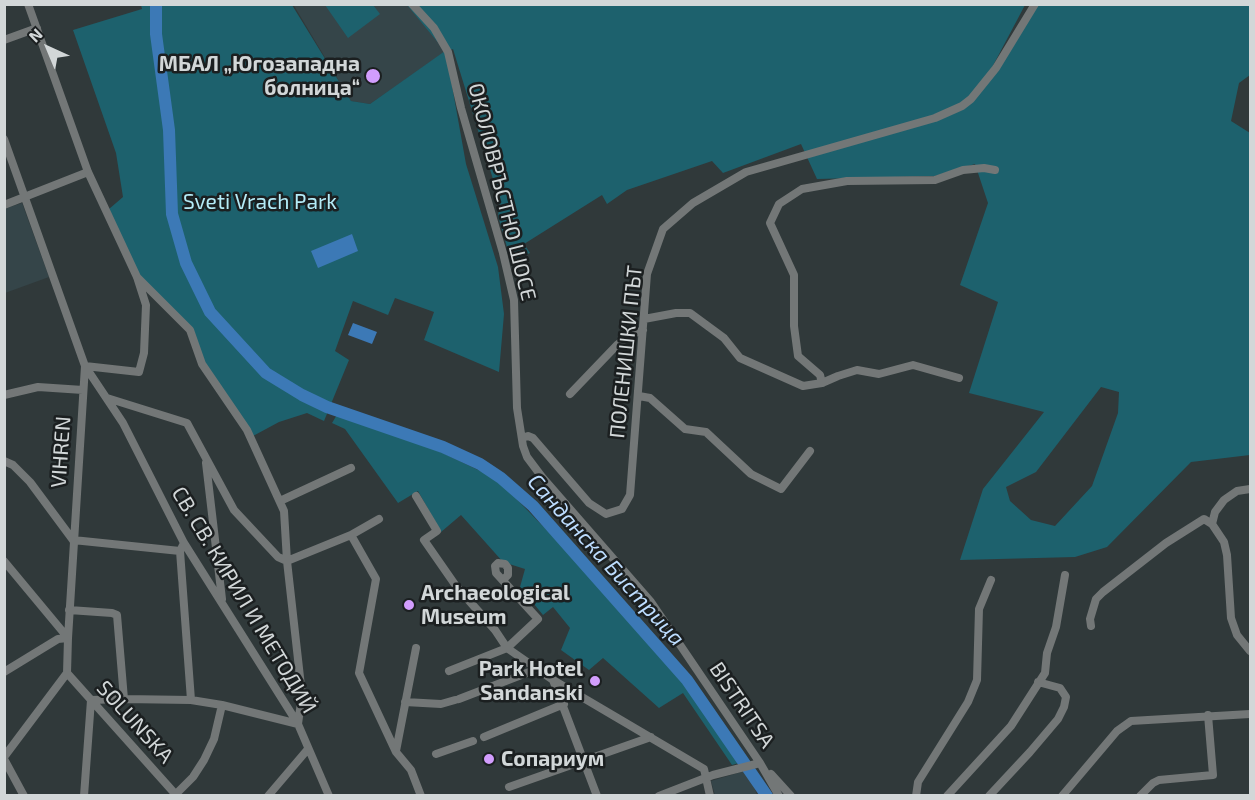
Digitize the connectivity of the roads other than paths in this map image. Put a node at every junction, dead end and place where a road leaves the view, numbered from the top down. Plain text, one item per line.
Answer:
1 (28, 4) edge
2 (412, 4) edge
3 (1035, 4) edge
4 (37, 28) junction
5 (4, 40) edge
6 (4, 139) edge
7 (995, 170) dead end
8 (88, 172) junction
9 (26, 196) junction
10 (4, 205) edge
11 (138, 277) junction
12 (644, 319) junction
13 (643, 330) junction
14 (85, 366) junction
15 (959, 378) dead end
16 (822, 383) junction
17 (83, 390) junction
18 (570, 394) dead end
19 (4, 395) edge
20 (639, 396) junction
21 (107, 398) junction
22 (522, 438) junction
23 (810, 451) dead end
24 (205, 457) junction
25 (4, 461) edge
26 (351, 468) dead end
27 (1251, 489) edge
28 (416, 496) dead end
29 (280, 501) junction
30 (379, 519) dead end
31 (1212, 524) junction
32 (351, 536) junction
33 (73, 540) junction
34 (182, 547) junction
35 (4, 561) edge
36 (287, 561) junction
37 (1065, 575) dead end
38 (503, 580) dead end
39 (991, 580) dead end
40 (223, 603) junction
41 (69, 610) junction
42 (1091, 626) dead end
43 (68, 638) junction
44 (416, 648) dead end
45 (507, 648) junction
46 (1251, 651) edge
47 (537, 669) junction
48 (449, 671) dead end
49 (4, 672) edge
50 (67, 672) junction
51 (554, 680) junction
52 (1038, 682) junction
53 (124, 699) junction
54 (91, 700) junction
55 (191, 700) junction
56 (405, 702) junction
57 (564, 704) junction
58 (222, 705) junction
59 (1208, 715) junction
60 (1250, 716) edge
61 (298, 724) junction
62 (484, 737) dead end
63 (651, 737) junction
64 (473, 741) dead end
65 (308, 749) junction
66 (396, 752) junction
67 (436, 754) dead end
68 (4, 758) edge
69 (585, 762) junction
70 (757, 764) junction
71 (705, 778) junction
72 (509, 787) dead end
73 (85, 794) edge
74 (24, 795) edge
75 (176, 795) edge
76 (268, 795) edge
77 (329, 795) edge
78 (421, 795) edge
79 (597, 795) edge
80 (659, 795) edge
81 (710, 795) edge
82 (779, 795) edge
83 (791, 795) edge
84 (916, 795) edge
85 (947, 795) edge
86 (989, 795) edge
87 (1062, 795) edge
88 (1140, 795) edge

1 - 4 street
2 - 22 street, ОКОЛОВРЪСТНО ШОСЕ
3 - 12 street, ПОЛЕНИШКИ ПЪТ
4 - 5 street
4 - 8 street
6 - 9 street
7 - 16 street
8 - 9 street
8 - 11 street
9 - 10 street
9 - 14 street
11 - 14 street
11 - 29 street
12 - 13 street, ПОЛЕНИШКИ ПЪТ
12 - 16 street
13 - 18 street
13 - 20 street, ПОЛЕНИШКИ ПЪТ
14 - 17 street, VIHREN
14 - 21 street, СВ. СВ. КИРИЛ И МЕТОДИЙ
15 - 16 street
17 - 19 street
17 - 33 street, VIHREN
20 - 22 street, ПОЛЕНИШКИ ПЪТ
20 - 23 street
21 - 24 street
21 - 34 street, СВ. СВ. КИРИЛ И МЕТОДИЙ
22 - 70 street, BISTRITSA
24 - 36 street
24 - 40 street
25 - 33 street
26 - 29 street
27 - 31 street
28 - 45 street
29 - 36 street
30 - 32 street
31 - 42 street
31 - 46 street
32 - 36 street
32 - 66 street
33 - 34 street
33 - 41 street, VIHREN
34 - 40 street, СВ. СВ. КИРИЛ И МЕТОДИЙ
34 - 55 street
35 - 43 street
36 - 61 street
37 - 52 street
38 - 45 street
39 - 84 street
40 - 61 street, СВ. СВ. КИРИЛ И МЕТОДИЙ
41 - 43 street, VIHREN
41 - 53 street
43 - 49 street
43 - 50 street, VIHREN
44 - 56 street
45 - 47 street
45 - 48 street
47 - 51 street
47 - 56 street
50 - 54 street, SOLUNSKA
50 - 68 street
51 - 57 street
51 - 63 street
52 - 85 street
52 - 86 street
53 - 54 street
53 - 55 street
54 - 73 street
54 - 75 street, SOLUNSKA
55 - 58 street
56 - 66 street
57 - 62 street
57 - 69 street
58 - 61 street
58 - 75 street
59 - 60 street
59 - 87 street
59 - 88 street
61 - 65 street, СВ. СВ. КИРИЛ И МЕТОДИЙ
63 - 69 street
63 - 71 street
64 - 67 street
65 - 76 street
65 - 77 street, СВ. СВ. КИРИЛ И МЕТОДИЙ
66 - 78 street
68 - 74 street
69 - 72 street
69 - 79 street
70 - 71 street
70 - 82 street, BISTRITSA
70 - 83 street
71 - 80 street
71 - 81 street

